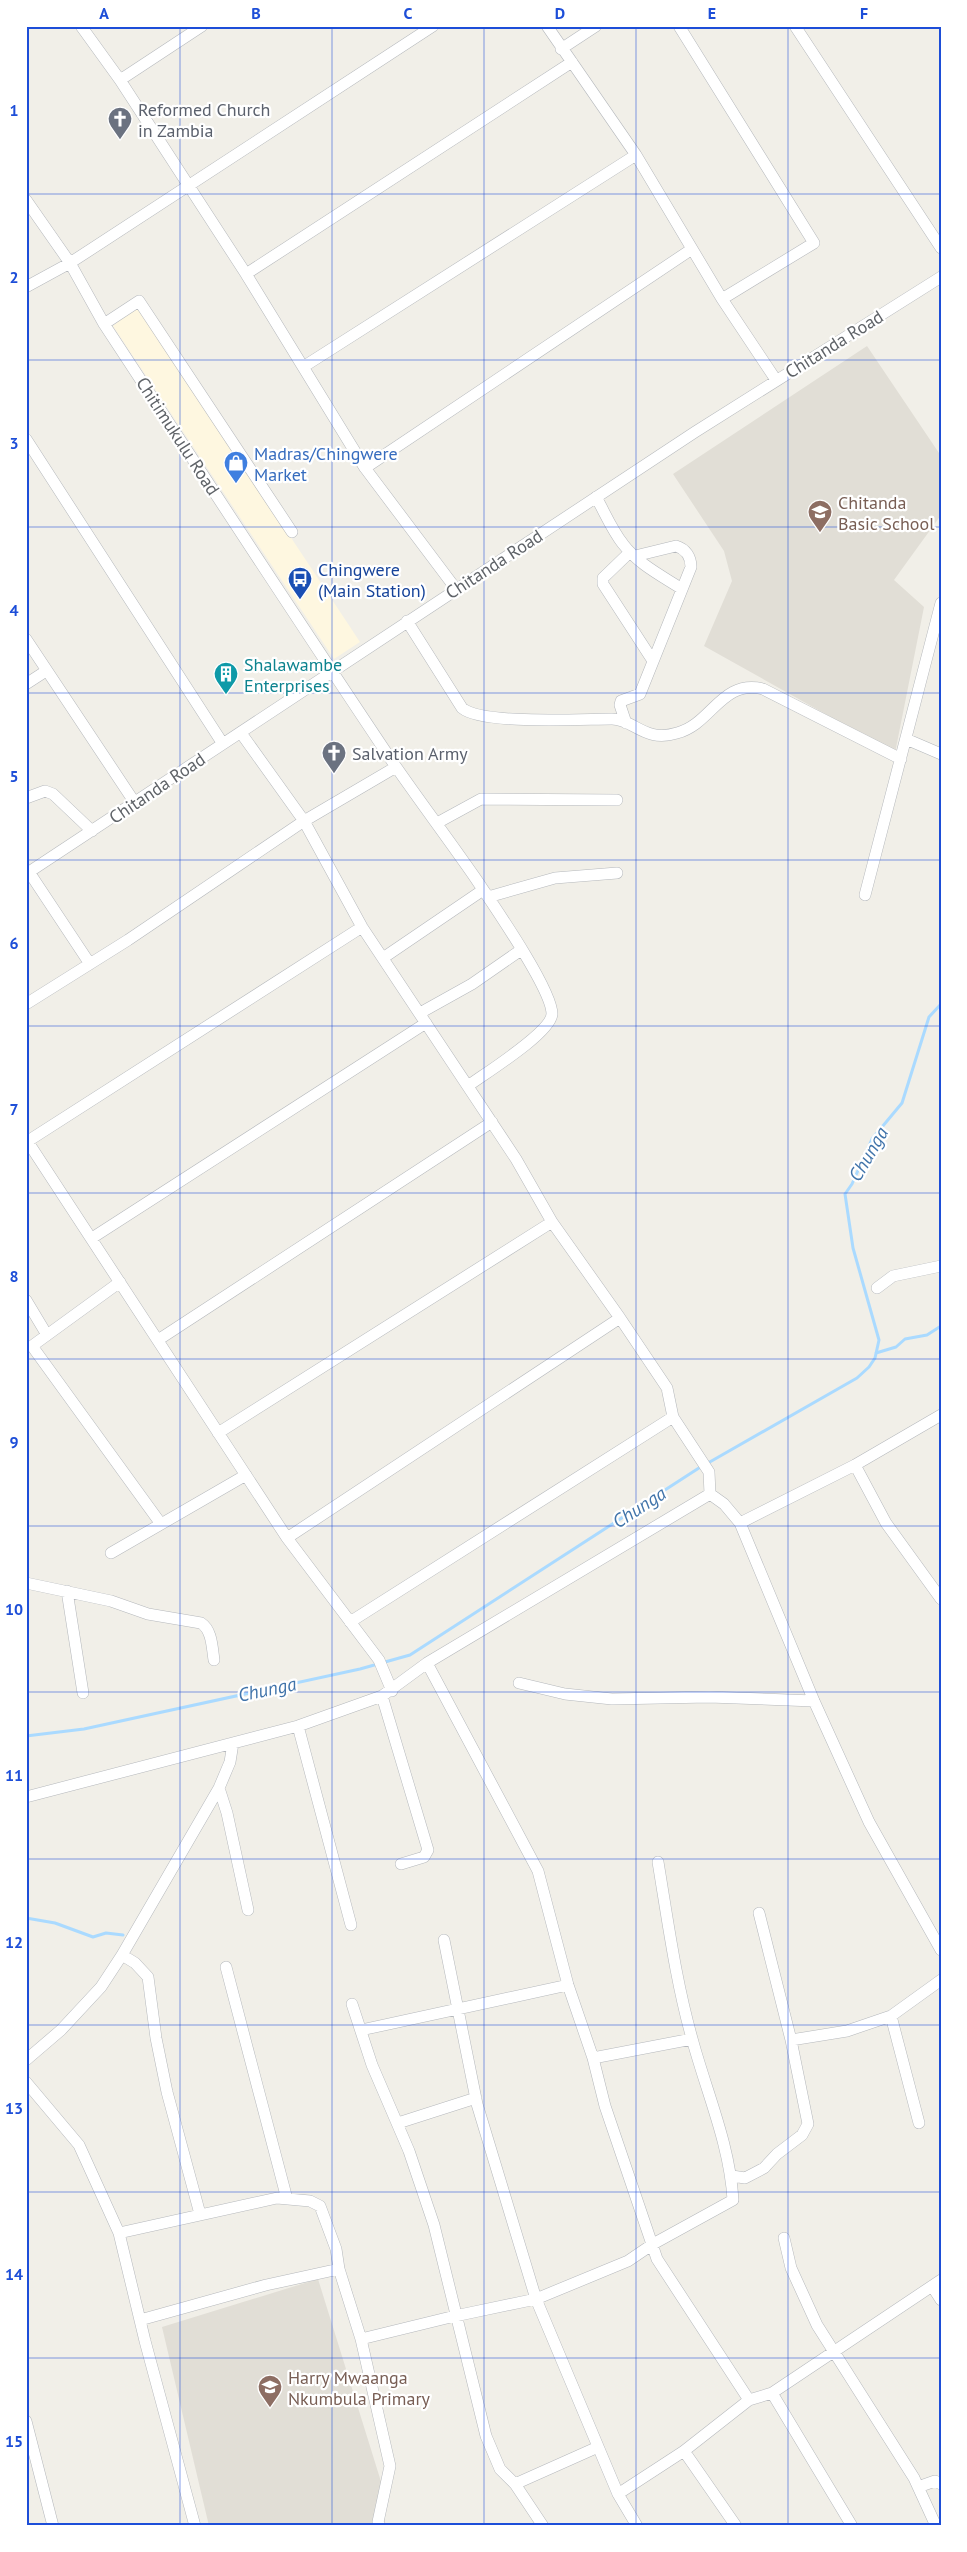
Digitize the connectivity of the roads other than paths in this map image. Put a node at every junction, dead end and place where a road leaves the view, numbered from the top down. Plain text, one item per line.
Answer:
1 (81, 26) edge
2 (202, 26) edge
3 (433, 26) edge
4 (547, 26) edge
5 (596, 26) edge
6 (679, 26) edge
7 (795, 26) edge
8 (561, 49) junction
9 (572, 62) junction
10 (120, 80) junction
11 (636, 155) junction
12 (188, 187) junction
13 (26, 200) edge
14 (692, 248) junction
15 (941, 248) edge
16 (70, 264) junction
17 (246, 274) junction
18 (941, 277) edge
19 (26, 287) edge
20 (722, 299) junction
21 (104, 324) junction
22 (303, 367) junction
23 (776, 380) junction
24 (26, 439) edge
25 (365, 468) junction
26 (596, 497) junction
27 (292, 532) dead end
28 (633, 554) junction
29 (456, 589) junction
30 (682, 589) junction
31 (941, 603) edge
32 (407, 621) junction
33 (26, 639) edge
34 (653, 661) junction
35 (46, 671) junction
36 (332, 671) junction
37 (26, 684) edge
38 (626, 723) junction
39 (241, 733) junction
40 (906, 739) junction
41 (223, 744) junction
42 (941, 754) edge
43 (900, 759) junction
44 (396, 767) junction
45 (26, 798) edge
46 (617, 800) dead end
47 (134, 803) junction
48 (304, 821) junction
49 (438, 823) junction
50 (92, 831) junction
51 (28, 873) edge
52 (617, 873) dead end
53 (485, 894) junction
54 (865, 894) dead end
55 (362, 927) junction
56 (521, 950) junction
57 (383, 958) junction
58 (90, 964) junction
59 (26, 1004) edge
60 (420, 1013) junction
61 (426, 1023) junction
62 (468, 1086) junction
63 (492, 1122) junction
64 (27, 1140) edge
65 (31, 1158) edge
66 (552, 1222) junction
67 (92, 1238) junction
68 (941, 1266) edge
69 (120, 1282) junction
70 (877, 1288) dead end
71 (26, 1300) edge
72 (620, 1318) junction
73 (47, 1335) junction
74 (158, 1340) junction
75 (29, 1348) edge
76 (941, 1415) edge
77 (673, 1416) junction
78 (218, 1433) junction
79 (855, 1465) junction
80 (246, 1475) junction
81 (710, 1494) junction
82 (740, 1523) junction
83 (160, 1524) junction
84 (287, 1538) junction
85 (111, 1553) dead end
86 (26, 1583) edge
87 (67, 1591) junction
88 (941, 1599) edge
89 (350, 1622) junction
90 (214, 1660) dead end
91 (427, 1663) junction
92 (519, 1683) dead end
93 (83, 1693) dead end
94 (387, 1693) junction
95 (814, 1701) junction
96 (298, 1726) junction
97 (233, 1743) junction
98 (219, 1788) junction
99 (26, 1797) edge
100 (658, 1862) dead end
101 (401, 1864) dead end
102 (248, 1910) dead end
103 (759, 1913) dead end
104 (351, 1925) dead end
105 (444, 1940) dead end
106 (941, 1950) edge
107 (122, 1956) junction
108 (226, 1967) dead end
109 (941, 1980) edge
110 (568, 1984) junction
111 (352, 2004) dead end
112 (458, 2008) junction
113 (891, 2016) junction
114 (361, 2030) junction
115 (692, 2039) junction
116 (791, 2040) junction
117 (593, 2058) junction
118 (26, 2060) edge
119 (26, 2082) edge
120 (476, 2098) junction
121 (398, 2123) junction
122 (920, 2123) dead end
123 (732, 2176) junction
124 (287, 2199) junction
125 (200, 2214) junction
126 (120, 2233) junction
127 (784, 2238) dead end
128 (653, 2244) junction
129 (340, 2268) junction
130 (936, 2283) edge
131 (536, 2300) junction
132 (941, 2300) edge
133 (454, 2316) junction
134 (140, 2320) junction
135 (361, 2339) junction
136 (835, 2351) junction
137 (772, 2393) junction
138 (749, 2400) junction
139 (26, 2421) edge
140 (598, 2447) junction
141 (30, 2451) edge
142 (684, 2451) junction
143 (515, 2484) junction
144 (941, 2484) edge
145 (918, 2487) junction
146 (618, 2494) junction
147 (53, 2526) edge
148 (195, 2526) edge
149 (380, 2526) edge
150 (543, 2526) edge
151 (637, 2526) edge
152 (736, 2526) edge
153 (852, 2526) edge
154 (936, 2526) edge

1 - 10 street
2 - 10 street
3 - 12 street
4 - 8 street
5 - 8 street
6 - 20 street
7 - 15 street
8 - 9 street
9 - 11 street
9 - 17 street
10 - 12 street
11 - 14 street
11 - 22 street
12 - 16 street
12 - 17 street
13 - 16 street, Chitimukulu Road
14 - 20 street
14 - 25 street
16 - 19 street
16 - 21 street, Chitimukulu Road
17 - 22 street
18 - 23 street, Chitanda Road
20 - 23 street
21 - 27 street
21 - 36 street, Chitimukulu Road
22 - 25 street
23 - 26 street, Chitanda Road
24 - 41 street
25 - 29 street
26 - 28 street
26 - 29 street, Chitanda Road
28 - 30 street
28 - 30 street
28 - 34 street
29 - 32 street, Chitanda Road
30 - 34 street
31 - 40 street
32 - 36 street, Chitanda Road
32 - 38 street
33 - 35 street
34 - 38 street
35 - 37 street
35 - 47 street
36 - 39 street, Chitanda Road
36 - 44 street, Chitimukulu Road
38 - 43 street
39 - 41 street, Chitanda Road
39 - 48 street
40 - 42 street
40 - 43 street
41 - 47 street, Chitanda Road
43 - 54 street
44 - 48 street
44 - 49 street, Chitimukulu Road
45 - 50 street
46 - 49 street
47 - 50 street, Chitanda Road
48 - 55 street
48 - 58 street
49 - 53 street, Chitimukulu Road
50 - 51 street, Chitanda Road
51 - 58 street
52 - 53 street
53 - 56 street, Chitimukulu Road
53 - 57 street
55 - 57 street
55 - 64 street
56 - 60 street
56 - 62 street, Chitimukulu Road
57 - 60 street
58 - 59 street
60 - 61 street
61 - 62 street
61 - 67 street
62 - 63 street
63 - 66 street
63 - 74 street
64 - 65 street
65 - 67 street
66 - 72 street
66 - 78 street
67 - 69 street
68 - 70 street
69 - 73 street
69 - 74 street
71 - 73 street
72 - 77 street
72 - 84 street
73 - 75 street
74 - 78 street
75 - 83 street
76 - 79 street
77 - 81 street
77 - 89 street
78 - 80 street
79 - 82 street
79 - 88 street
80 - 83 street
80 - 84 street
81 - 82 street
81 - 91 street
82 - 95 street
83 - 85 street
84 - 89 street
86 - 87 street
87 - 90 street
87 - 93 street
89 - 94 street
91 - 94 street
91 - 110 street
92 - 95 street
94 - 96 street
94 - 101 street
95 - 106 street
96 - 97 street
96 - 104 street
97 - 98 street
97 - 99 street
98 - 102 street
98 - 107 street
100 - 115 street
103 - 116 street
105 - 112 street
107 - 118 street
107 - 125 street
108 - 124 street
109 - 113 street
110 - 112 street
110 - 117 street
111 - 114 street
112 - 114 street
112 - 120 street
113 - 116 street
113 - 122 street
114 - 121 street
115 - 117 street
115 - 123 street
116 - 123 street
117 - 128 street
119 - 126 street
120 - 121 street
120 - 131 street
121 - 133 street
123 - 128 street
124 - 125 street
124 - 129 street
125 - 126 street
126 - 134 street
127 - 136 street
128 - 131 street
128 - 138 street
129 - 134 street
129 - 135 street
130 - 132 street
130 - 136 street
131 - 133 street
131 - 140 street
133 - 135 street
133 - 143 street
134 - 148 street
135 - 149 street
136 - 137 street
136 - 145 street
137 - 138 street
137 - 153 street
138 - 142 street
139 - 141 street
140 - 143 street
140 - 146 street
141 - 147 street
142 - 146 street
142 - 152 street
143 - 150 street
144 - 145 street
145 - 154 street
146 - 151 street

